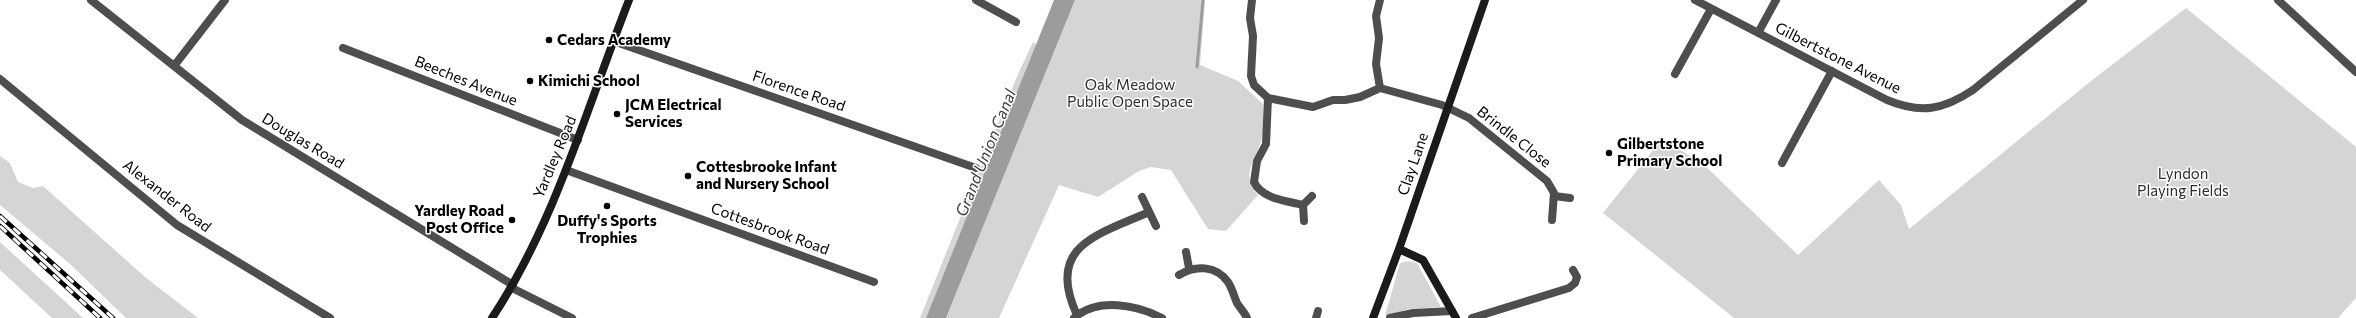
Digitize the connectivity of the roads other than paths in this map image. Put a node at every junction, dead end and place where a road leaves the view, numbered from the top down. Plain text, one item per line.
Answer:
1 (91, 0) edge
2 (225, 0) edge
3 (629, 0) edge
4 (976, 0) edge
5 (1252, 0) edge
6 (1380, 0) edge
7 (1485, 0) edge
8 (1695, 0) edge
9 (1776, 0) edge
10 (2083, 0) edge
11 (2278, 0) edge
12 (1711, 8) junction
13 (1016, 22) dead end
14 (1758, 33) junction
15 (613, 41) junction
16 (343, 48) dead end
17 (174, 66) junction
18 (1832, 72) junction
19 (2356, 72) edge
20 (1675, 74) dead end
21 (0, 79) edge
22 (1380, 88) junction
23 (1268, 98) junction
24 (1448, 107) junction
25 (578, 140) junction
26 (1782, 163) dead end
27 (976, 168) dead end
28 (566, 170) junction
29 (1312, 196) dead end
30 (1554, 196) junction
31 (1142, 197) dead end
32 (1570, 198) dead end
33 (1303, 204) junction
34 (1149, 212) junction
35 (1552, 220) dead end
36 (1304, 221) dead end
37 (1156, 226) dead end
38 (1399, 249) junction
39 (1186, 252) dead end
40 (1189, 268) junction
41 (1573, 270) dead end
42 (1179, 275) dead end
43 (874, 282) dead end
44 (513, 286) junction
45 (1454, 314) edge
46 (1076, 317) edge
47 (330, 318) edge
48 (492, 318) edge
49 (572, 318) edge
50 (1162, 318) edge
51 (1247, 318) edge
52 (1373, 318) edge
53 (1390, 318) edge
54 (1472, 318) edge

1 - 17 street, Douglas Road
2 - 17 street
3 - 15 street, Yardley Road
4 - 13 street
5 - 23 street
6 - 22 street
7 - 24 street, Clay Lane
8 - 12 street, Gilbertstone Avenue
9 - 14 street
10 - 18 street, Gilbertstone Avenue
11 - 19 street
12 - 14 street, Gilbertstone Avenue
12 - 20 street
14 - 18 street, Gilbertstone Avenue
15 - 25 street, Yardley Road
15 - 27 street, Florence Road
16 - 25 street, Beeches Avenue
17 - 44 street, Douglas Road
18 - 26 street
21 - 47 street, Alexander Road
22 - 23 street
22 - 24 street, Brindle Close
23 - 33 street
24 - 30 street, Brindle Close
24 - 38 street, Clay Lane
25 - 28 street, Yardley Road
28 - 43 street, Cottesbrook Road
28 - 44 street, Yardley Road
29 - 33 street
30 - 32 street
30 - 35 street
31 - 34 street
33 - 36 street
34 - 37 street
34 - 46 street
38 - 45 street
38 - 52 street, Clay Lane
39 - 40 street
40 - 42 street
40 - 51 street
41 - 54 street
44 - 48 street, Yardley Road
44 - 49 street, Douglas Road
45 - 53 street
46 - 50 street

